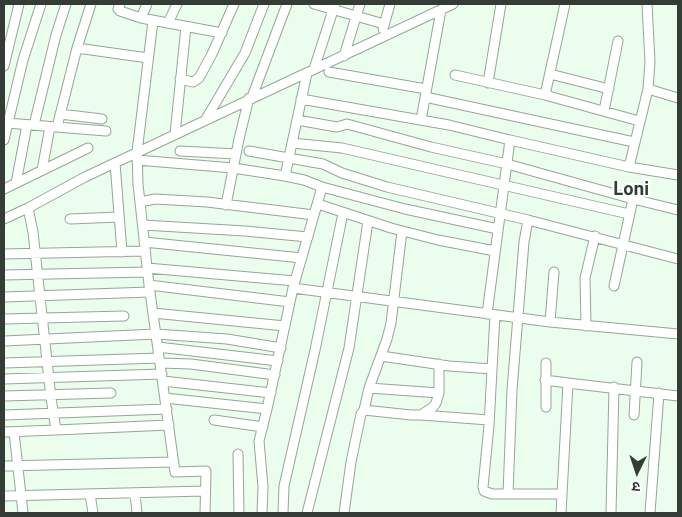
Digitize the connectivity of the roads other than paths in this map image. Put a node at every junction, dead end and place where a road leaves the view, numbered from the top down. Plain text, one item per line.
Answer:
1 (19, 4) edge
2 (41, 4) edge
3 (66, 4) edge
4 (91, 4) edge
5 (120, 4) edge
6 (147, 4) edge
7 (177, 4) edge
8 (234, 4) edge
9 (264, 4) edge
10 (287, 4) edge
11 (314, 4) edge
12 (360, 4) edge
13 (390, 4) edge
14 (451, 4) edge
15 (501, 4) edge
16 (565, 4) edge
17 (647, 4) edge
18 (334, 7) edge
19 (441, 10) junction
20 (356, 16) junction
21 (141, 18) junction
22 (153, 21) junction
23 (168, 23) junction
24 (384, 24) junction
25 (186, 27) junction
26 (222, 33) junction
27 (380, 39) junction
28 (618, 41) dead end
29 (77, 48) junction
30 (344, 56) junction
31 (148, 58) junction
32 (4, 66) edge
33 (310, 71) junction
34 (330, 72) dead end
35 (550, 74) junction
36 (455, 75) dead end
37 (180, 80) junction
38 (488, 83) junction
39 (609, 89) junction
40 (648, 90) junction
41 (426, 93) junction
42 (545, 95) junction
43 (251, 98) junction
44 (678, 98) edge
45 (301, 99) junction
46 (604, 111) junction
47 (60, 114) junction
48 (102, 119) dead end
49 (206, 119) junction
50 (297, 120) junction
51 (421, 120) junction
52 (639, 121) junction
53 (7, 123) junction
54 (31, 125) junction
55 (53, 127) junction
56 (106, 132) dead end
57 (175, 134) junction
58 (4, 140) edge
59 (510, 140) junction
60 (634, 142) junction
61 (292, 143) junction
62 (88, 148) dead end
63 (180, 150) dead end
64 (249, 150) dead end
65 (236, 154) junction
66 (137, 156) junction
67 (290, 158) junction
68 (115, 163) junction
69 (507, 164) junction
70 (628, 166) junction
71 (233, 168) junction
72 (42, 170) junction
73 (678, 175) edge
74 (285, 176) junction
75 (16, 183) junction
76 (504, 184) junction
77 (322, 187) junction
78 (4, 189) edge
79 (633, 199) junction
80 (140, 202) junction
81 (318, 204) junction
82 (226, 205) junction
83 (28, 208) junction
84 (678, 210) edge
85 (342, 213) junction
86 (500, 213) junction
87 (629, 214) junction
88 (314, 215) junction
89 (119, 217) junction
90 (70, 218) dead end
91 (4, 219) edge
92 (528, 220) junction
93 (368, 221) junction
94 (143, 225) junction
95 (498, 229) junction
96 (402, 231) junction
97 (595, 236) junction
98 (308, 237) junction
99 (622, 243) junction
100 (145, 246) junction
101 (495, 251) junction
102 (122, 252) junction
103 (35, 253) junction
104 (4, 254) edge
105 (302, 258) junction
106 (678, 259) edge
107 (147, 270) junction
108 (554, 272) dead end
109 (4, 275) edge
110 (38, 275) junction
111 (294, 284) junction
112 (614, 286) dead end
113 (149, 288) junction
114 (325, 292) junction
115 (40, 296) junction
116 (356, 296) junction
117 (4, 297) edge
118 (393, 301) junction
119 (290, 302) junction
120 (153, 313) junction
121 (491, 314) junction
122 (124, 316) dead end
123 (518, 318) junction
124 (43, 319) junction
125 (4, 320) edge
126 (550, 322) junction
127 (285, 326) junction
128 (586, 326) junction
129 (156, 334) junction
130 (678, 334) edge
131 (45, 340) junction
132 (4, 341) edge
133 (158, 347) junction
134 (281, 348) junction
135 (381, 356) junction
136 (160, 360) junction
137 (278, 362) junction
138 (637, 362) dead end
139 (4, 363) edge
140 (47, 363) junction
141 (440, 364) junction
142 (546, 364) dead end
143 (492, 369) junction
144 (275, 375) junction
145 (49, 377) junction
146 (162, 378) junction
147 (4, 379) edge
148 (545, 380) junction
149 (568, 382) junction
150 (369, 388) junction
151 (614, 388) junction
152 (636, 390) junction
153 (111, 393) dead end
154 (438, 393) junction
155 (659, 393) junction
156 (271, 394) junction
157 (51, 395) junction
158 (4, 396) edge
159 (678, 396) edge
160 (165, 398) junction
161 (546, 407) dead end
162 (167, 409) junction
163 (268, 409) junction
164 (364, 410) junction
165 (53, 414) junction
166 (4, 415) edge
167 (421, 415) junction
168 (634, 415) dead end
169 (214, 420) dead end
170 (489, 420) junction
171 (169, 425) junction
172 (263, 427) junction
173 (56, 430) junction
174 (4, 432) edge
175 (14, 432) junction
176 (238, 454) dead end
177 (174, 462) junction
178 (4, 466) edge
179 (18, 466) junction
180 (205, 491) junction
181 (135, 492) junction
182 (90, 494) junction
183 (508, 494) junction
184 (562, 494) junction
185 (4, 496) edge
186 (21, 496) junction
187 (23, 513) edge
188 (93, 513) edge
189 (137, 513) edge
190 (205, 513) edge
191 (239, 513) edge
192 (262, 513) edge
193 (283, 513) edge
194 (307, 513) edge
195 (344, 513) edge
196 (561, 513) edge
197 (611, 513) edge
198 (650, 513) edge

1 - 32 street
2 - 53 street
3 - 54 street
4 - 29 street
5 - 21 street
6 - 21 street
7 - 23 street
8 - 26 street
9 - 49 street
10 - 43 street
11 - 18 street
12 - 20 street
13 - 24 street
14 - 19 street
15 - 38 street
16 - 35 street
17 - 40 street
18 - 20 street
18 - 33 street
19 - 27 street
19 - 41 street
20 - 24 street
20 - 30 street
21 - 22 street
22 - 23 street
22 - 31 street
23 - 25 street
24 - 27 street
25 - 26 street
25 - 37 street
26 - 37 street
27 - 30 street
28 - 39 street
29 - 31 street
29 - 47 street
30 - 33 street
31 - 66 street
33 - 43 street
33 - 45 street
34 - 41 street
35 - 39 street
35 - 42 street
36 - 38 street
37 - 57 street
38 - 42 street
39 - 46 street
40 - 44 street
40 - 52 street
41 - 51 street
41 - 60 street
42 - 46 street
43 - 49 street
43 - 65 street
45 - 50 street
45 - 51 street
46 - 52 street
47 - 48 street
47 - 55 street
49 - 57 street
50 - 61 street
50 - 69 street
51 - 59 street
52 - 60 street
53 - 54 street
53 - 58 street
54 - 55 street
54 - 75 street
55 - 56 street
55 - 72 street
57 - 66 street
59 - 69 street
59 - 70 street
60 - 70 street
61 - 67 street
61 - 76 street
62 - 72 street
63 - 65 street
64 - 67 street
65 - 71 street
66 - 68 street
66 - 71 street
66 - 80 street
67 - 74 street
67 - 86 street
68 - 83 street
68 - 89 street
69 - 76 street
69 - 79 street
70 - 73 street
71 - 74 street
71 - 82 street
72 - 75 street
74 - 77 street
75 - 78 street
76 - 86 street
76 - 87 street
77 - 81 street
77 - 95 street
79 - 84 street
79 - 87 street
80 - 82 street
80 - 94 street
81 - 85 street
81 - 88 street
82 - 88 street
83 - 91 street
83 - 103 street
85 - 93 street
85 - 114 street
86 - 92 street
86 - 95 street
87 - 99 street
88 - 98 street
89 - 90 street
89 - 102 street
92 - 97 street
92 - 123 street
93 - 96 street
93 - 116 street
94 - 98 street
94 - 100 street
95 - 101 street
96 - 101 street
96 - 118 street
97 - 99 street
97 - 128 street
98 - 105 street
99 - 106 street
99 - 112 street
100 - 102 street
100 - 105 street
100 - 107 street
101 - 121 street
102 - 103 street
103 - 104 street
103 - 110 street
105 - 111 street
107 - 110 street
107 - 111 street
107 - 113 street
108 - 126 street
109 - 110 street
110 - 115 street
111 - 114 street
111 - 119 street
113 - 115 street
113 - 119 street
113 - 120 street
114 - 116 street
114 - 193 street
115 - 117 street
115 - 124 street
116 - 118 street
116 - 194 street
118 - 121 street
118 - 135 street
119 - 127 street
120 - 127 street
120 - 129 street
121 - 123 street
121 - 143 street
122 - 124 street
123 - 126 street
123 - 183 street
124 - 125 street
124 - 131 street
126 - 128 street
127 - 134 street
128 - 130 street
129 - 131 street
129 - 133 street
129 - 134 street
131 - 132 street
131 - 140 street
133 - 136 street
133 - 137 street
134 - 137 street
135 - 141 street
135 - 150 street
136 - 140 street
136 - 144 street
136 - 146 street
137 - 144 street
138 - 152 street
139 - 140 street
140 - 145 street
141 - 143 street
141 - 154 street
142 - 148 street
143 - 170 street
144 - 156 street
145 - 146 street
145 - 147 street
145 - 157 street
146 - 156 street
146 - 160 street
148 - 149 street
148 - 161 street
149 - 151 street
149 - 184 street
150 - 154 street
150 - 164 street
151 - 152 street
151 - 197 street
152 - 155 street
152 - 168 street
153 - 157 street
154 - 167 street
155 - 159 street
155 - 198 street
156 - 163 street
157 - 158 street
157 - 165 street
160 - 162 street
160 - 163 street
162 - 165 street
162 - 171 street
163 - 172 street
164 - 167 street
164 - 195 street
165 - 166 street
165 - 173 street
167 - 170 street
169 - 172 street
170 - 183 street
171 - 173 street
171 - 177 street
172 - 192 street
173 - 175 street
174 - 175 street
175 - 179 street
176 - 191 street
177 - 179 street
177 - 180 street
178 - 179 street
179 - 186 street
180 - 181 street
180 - 190 street
181 - 182 street
181 - 189 street
182 - 186 street
182 - 188 street
183 - 184 street
184 - 196 street
185 - 186 street
186 - 187 street

